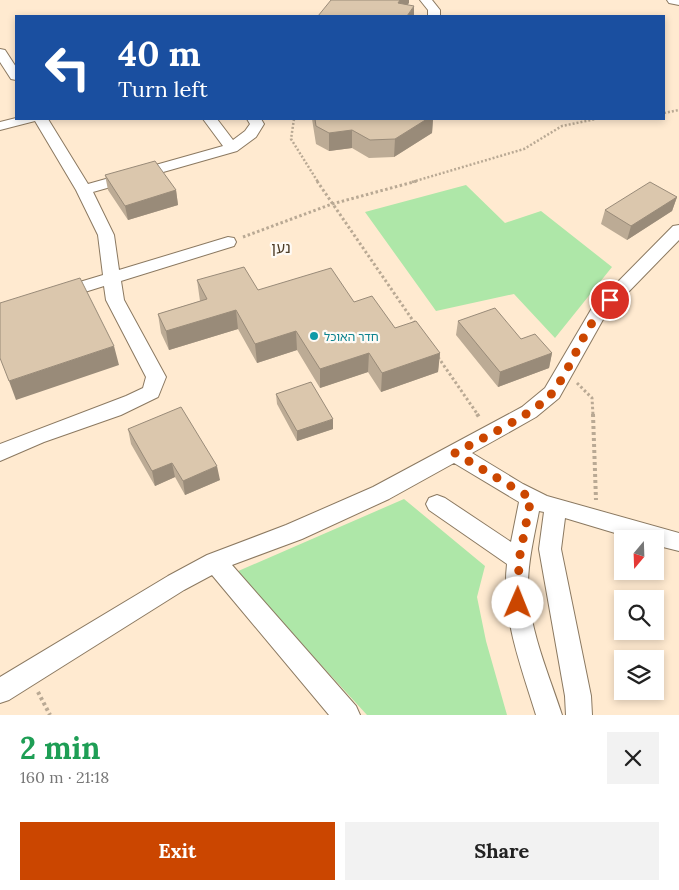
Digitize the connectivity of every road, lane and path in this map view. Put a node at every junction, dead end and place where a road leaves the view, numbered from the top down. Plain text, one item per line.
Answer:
1 (426, 0) edge
2 (673, 0) edge
3 (679, 1) edge
4 (434, 15) edge
5 (0, 52) edge
6 (11, 71) edge
7 (679, 110) edge
8 (665, 113) edge
9 (25, 120) edge
10 (42, 120) edge
11 (211, 120) edge
12 (255, 120) edge
13 (294, 120) edge
14 (591, 120) edge
15 (0, 126) edge
16 (232, 148) junction
17 (84, 190) junction
18 (332, 204) junction
19 (676, 235) edge
20 (228, 242) joint
21 (111, 279) junction
22 (46, 298) edge
23 (417, 327) edge
24 (434, 351) edge
25 (566, 371) junction
26 (480, 417) dead end
27 (0, 453) edge
28 (455, 453) junction
29 (531, 498) junction
30 (437, 504) dead end
31 (555, 507) junction
32 (597, 518) junction
33 (679, 542) edge
34 (519, 560) junction
35 (216, 562) junction
36 (0, 691) edge
37 (347, 715) edge
38 (549, 715) edge
39 (579, 715) edge

1 - 4 street
2 - 3 street
5 - 6 street
7 - 8 path
9 - 15 street
10 - 17 street
11 - 16 street
12 - 16 street
13 - 18 path
14 - 18 path
16 - 17 street
17 - 21 street
18 - 20 path
18 - 23 path
19 - 25 street
20 - 21 street
21 - 22 street
21 - 27 street
24 - 26 path
25 - 28 street
25 - 32 path
28 - 29 street
28 - 35 street
29 - 31 street
29 - 34 street
30 - 34 street
31 - 32 street
31 - 39 street
32 - 33 street
34 - 38 street
35 - 36 street
35 - 37 street

